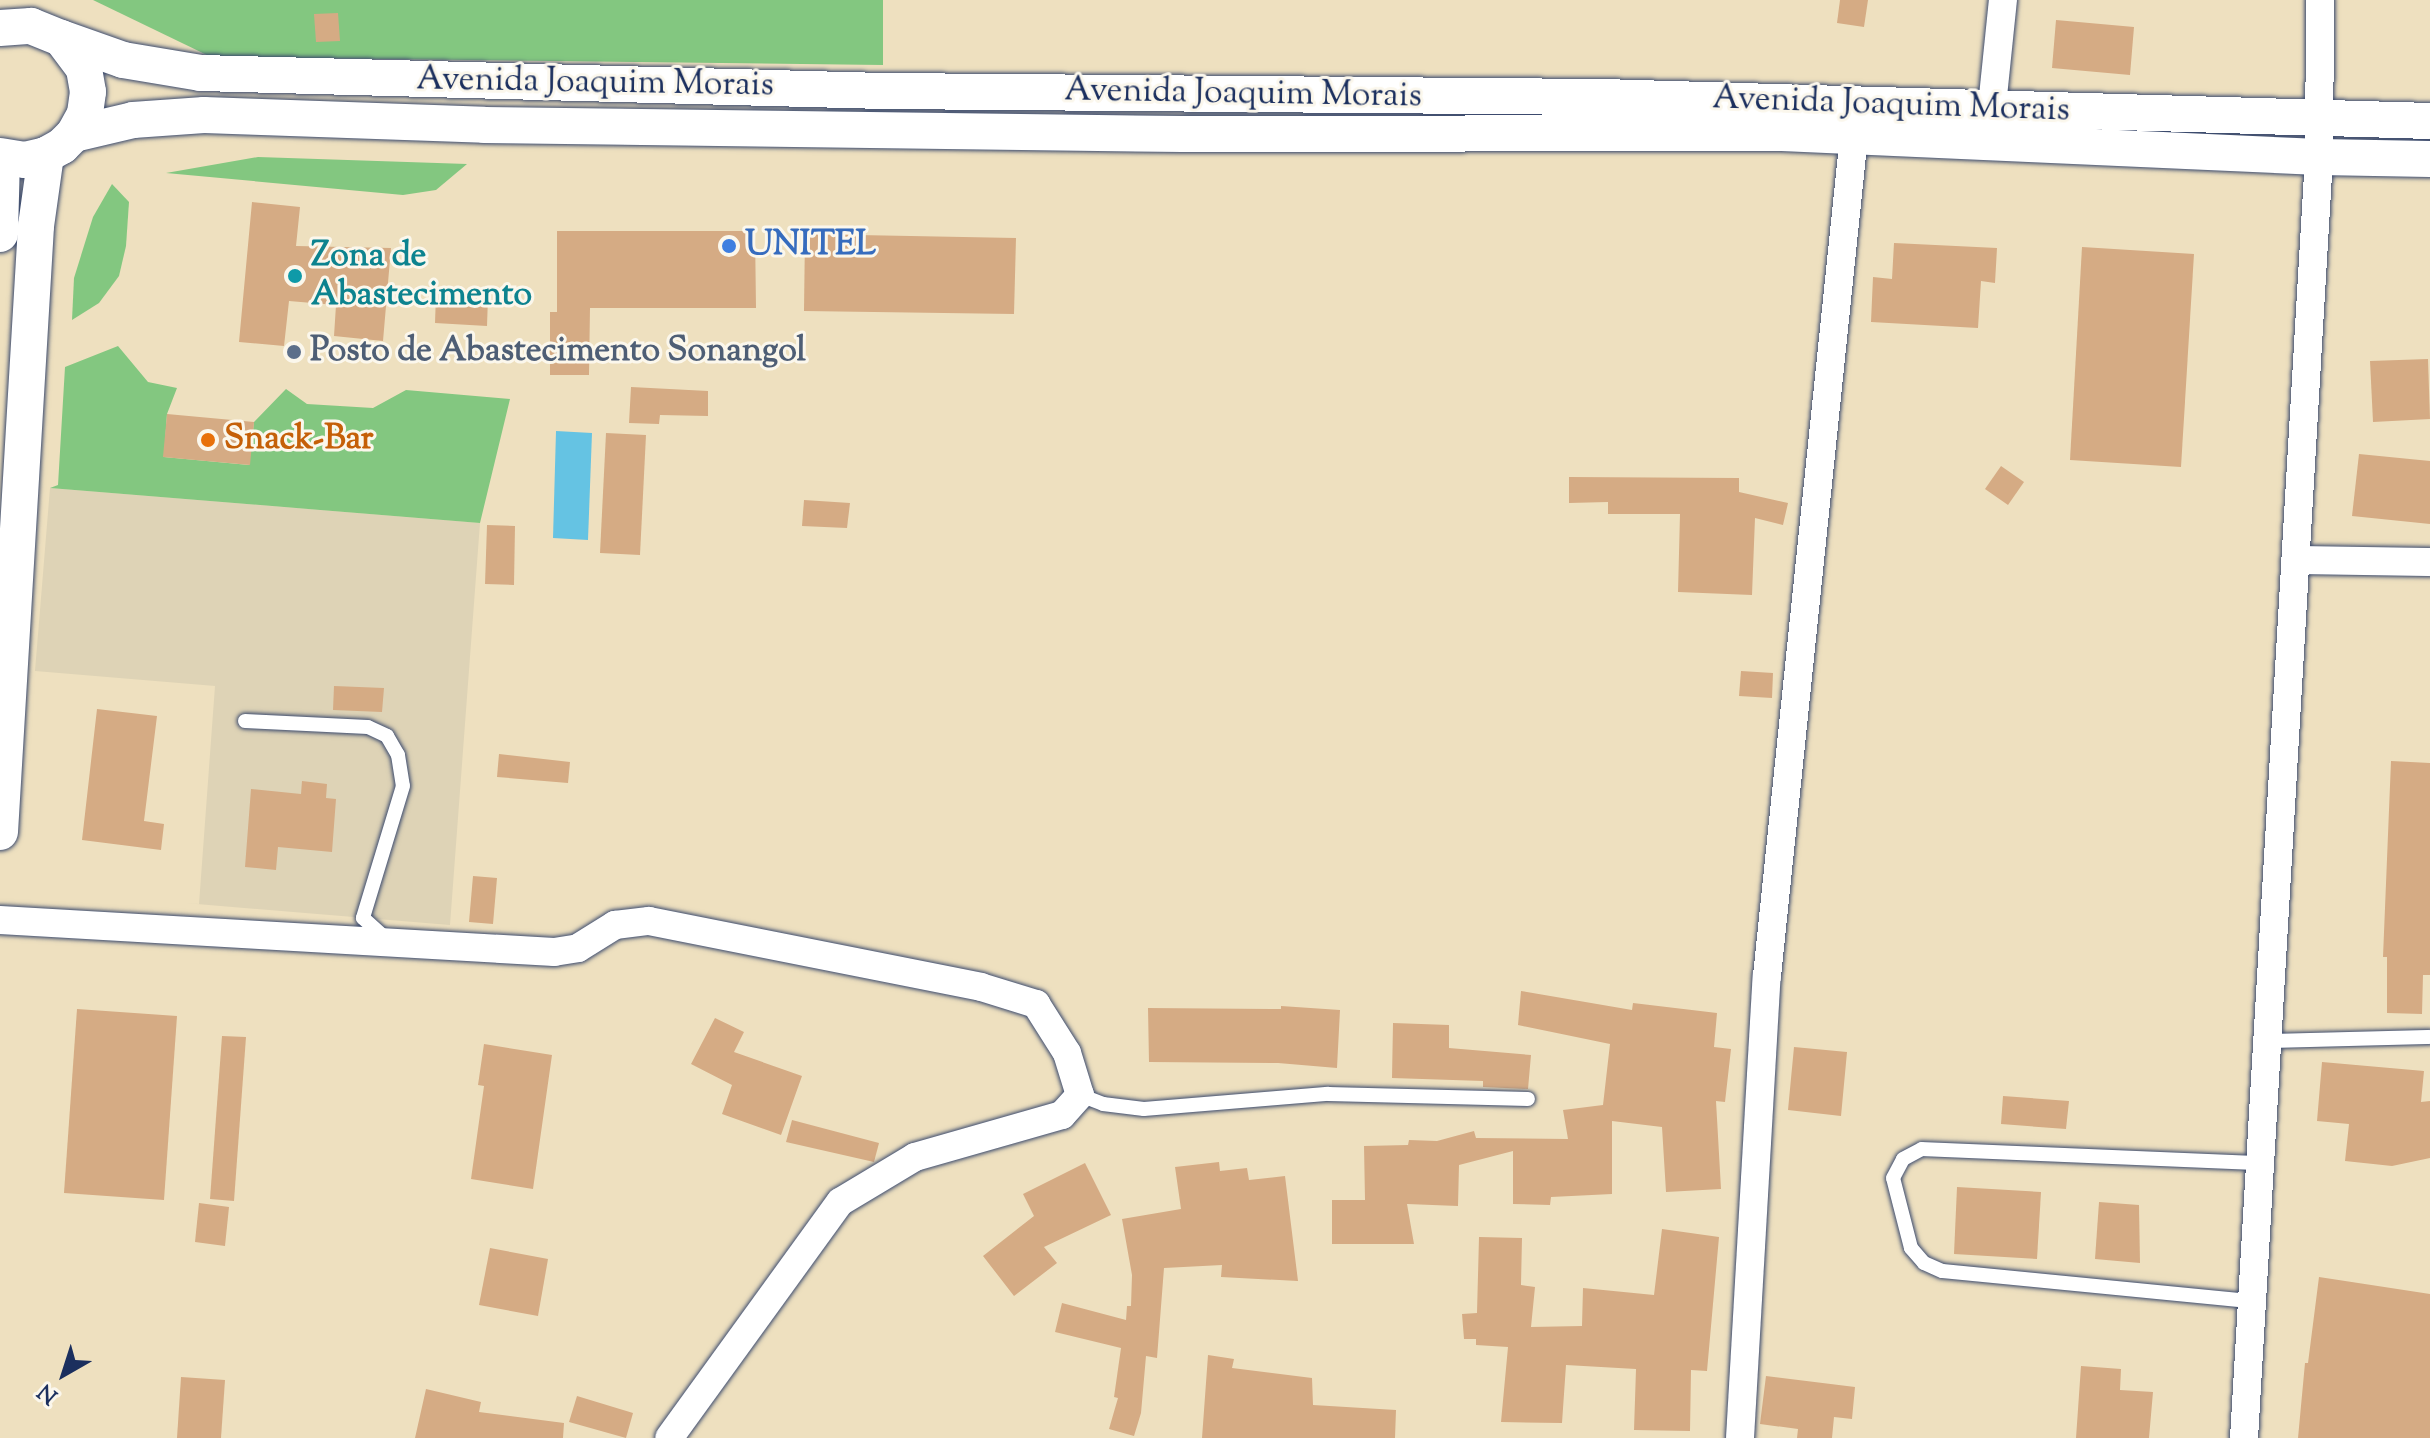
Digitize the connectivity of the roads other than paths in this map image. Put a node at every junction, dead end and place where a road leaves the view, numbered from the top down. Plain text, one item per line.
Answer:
1 (2003, 0) edge
2 (2320, 0) edge
3 (55, 24) edge
4 (0, 28) edge
5 (1992, 106) junction
6 (2317, 120) junction
7 (2430, 121) edge
8 (74, 134) junction
9 (1854, 135) junction
10 (46, 155) junction
11 (1, 157) edge
12 (2319, 157) junction
13 (2430, 159) edge
14 (0, 234) edge
15 (2297, 560) junction
16 (2430, 562) edge
17 (245, 721) dead end
18 (0, 832) edge
19 (0, 920) edge
20 (389, 942) junction
21 (2430, 1037) edge
22 (2268, 1041) junction
23 (1080, 1095) junction
24 (1528, 1099) dead end
25 (2261, 1163) junction
26 (2249, 1301) junction
27 (669, 1438) edge
28 (1740, 1438) edge
29 (2244, 1438) edge

1 - 5 street
2 - 6 street
3 - 4 street, Avenida Joaquim Morais
3 - 5 street, Avenida Joaquim Morais
3 - 8 street
5 - 6 street, Avenida Joaquim Morais
6 - 7 street, Avenida Joaquim Morais
6 - 12 street
8 - 9 street, Avenida Joaquim Morais
8 - 10 street
9 - 12 street, Avenida Joaquim Morais
9 - 28 street
10 - 11 street
10 - 18 street
11 - 14 street
12 - 13 street, Avenida Joaquim Morais
12 - 15 street
15 - 16 street
15 - 22 street
17 - 20 lane
19 - 20 street
20 - 23 street
21 - 22 lane
22 - 25 street
23 - 24 lane
23 - 27 street
25 - 26 street
25 - 26 lane
26 - 29 street

